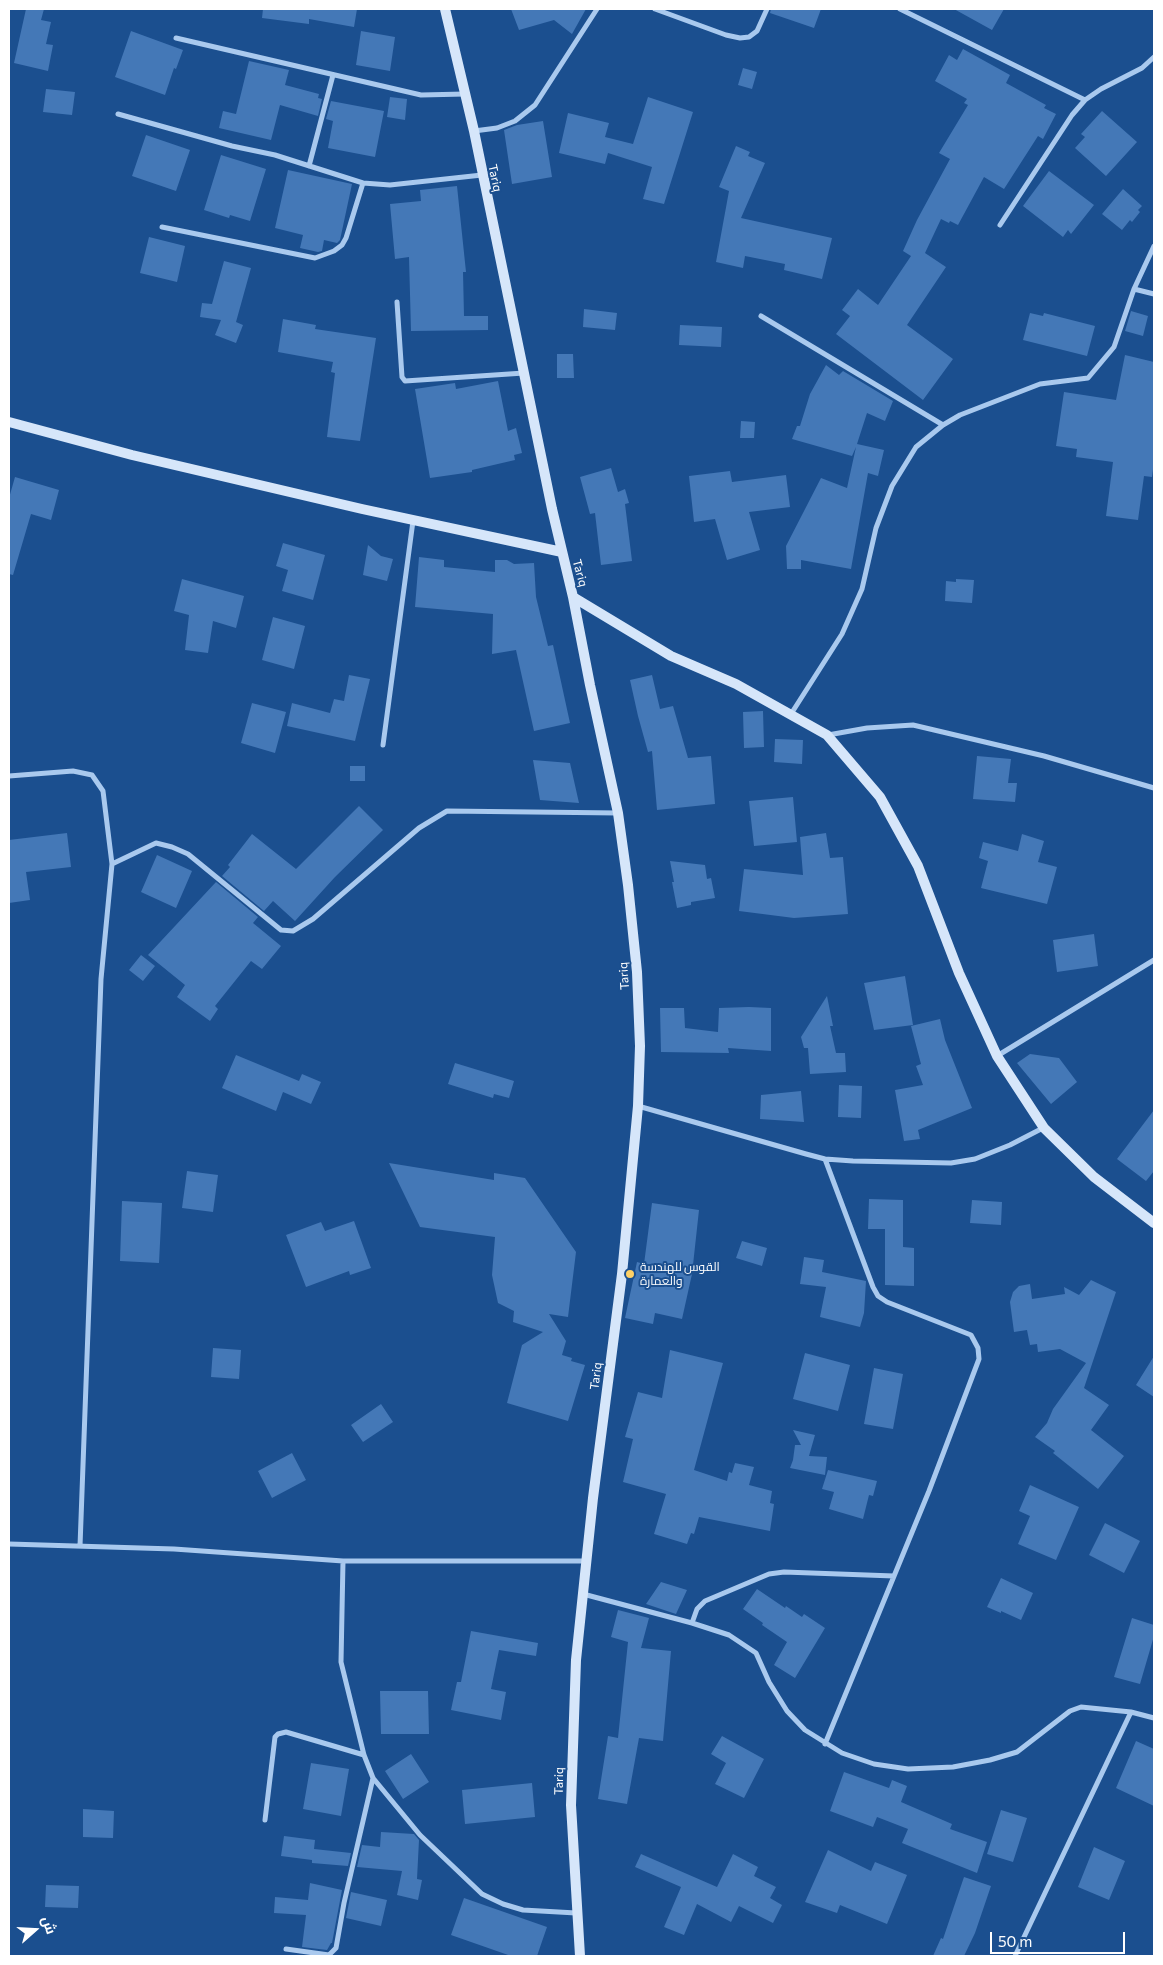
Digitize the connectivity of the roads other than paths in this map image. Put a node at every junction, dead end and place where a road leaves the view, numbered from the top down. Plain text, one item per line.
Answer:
1 (445, 9) edge
2 (597, 9) edge
3 (655, 9) edge
4 (767, 9) edge
5 (900, 9) edge
6 (176, 38) dead end
7 (1154, 57) edge
8 (333, 75) junction
9 (464, 94) junction
10 (1085, 100) junction
11 (118, 114) dead end
12 (474, 131) junction
13 (309, 166) junction
14 (482, 174) junction
15 (363, 182) junction
16 (1000, 225) dead end
17 (162, 227) dead end
18 (1154, 246) edge
19 (1134, 289) junction
20 (1154, 294) edge
21 (397, 302) dead end
22 (760, 316) dead end
23 (524, 373) junction
24 (9, 422) edge
25 (943, 425) junction
26 (413, 521) junction
27 (562, 552) junction
28 (573, 596) junction
29 (791, 714) junction
30 (827, 735) junction
31 (383, 744) dead end
32 (9, 776) edge
33 (1154, 788) edge
34 (618, 813) junction
35 (112, 864) junction
36 (1154, 960) edge
37 (997, 1056) junction
38 (638, 1106) junction
39 (1044, 1128) junction
40 (825, 1158) junction
41 (1154, 1223) edge
42 (9, 1544) edge
43 (80, 1546) junction
44 (343, 1561) junction
45 (585, 1561) junction
46 (894, 1576) junction
47 (583, 1594) junction
48 (692, 1623) junction
49 (1131, 1712) junction
50 (1154, 1718) edge
51 (825, 1744) junction
52 (364, 1755) junction
53 (373, 1778) junction
54 (265, 1820) dead end
55 (576, 1912) junction
56 (286, 1949) dead end
57 (580, 1956) edge
58 (1015, 1956) edge

1 - 9 main road, Tariq
2 - 12 street
3 - 4 street
5 - 10 street
6 - 8 street
7 - 10 street
8 - 9 street
8 - 13 street
9 - 12 main road, Tariq
10 - 16 street
11 - 13 street
12 - 14 main road, Tariq
13 - 15 street
14 - 15 street
14 - 23 main road, Tariq
15 - 17 street
18 - 19 street
19 - 20 street
19 - 25 street
21 - 23 street
22 - 25 street
23 - 27 main road, Tariq
24 - 26 main road
25 - 29 street
26 - 27 main road
26 - 31 street
27 - 28 main road, Tariq
28 - 29 main road
28 - 34 main road, Tariq
29 - 30 main road
30 - 33 street
30 - 37 main road
32 - 35 street
34 - 35 street
34 - 38 main road, Tariq
35 - 43 street
36 - 37 street
37 - 39 main road
38 - 40 street
38 - 45 main road, Tariq
39 - 40 street
39 - 41 main road
40 - 46 street
42 - 43 street
43 - 44 street
44 - 45 street
44 - 52 street
45 - 47 main road, Tariq
46 - 48 street
46 - 51 street
47 - 48 street
47 - 55 main road, Tariq
48 - 51 street
49 - 50 street
49 - 51 street
49 - 58 street
52 - 53 street
52 - 54 street
53 - 55 street
53 - 56 street
55 - 57 main road, Tariq

